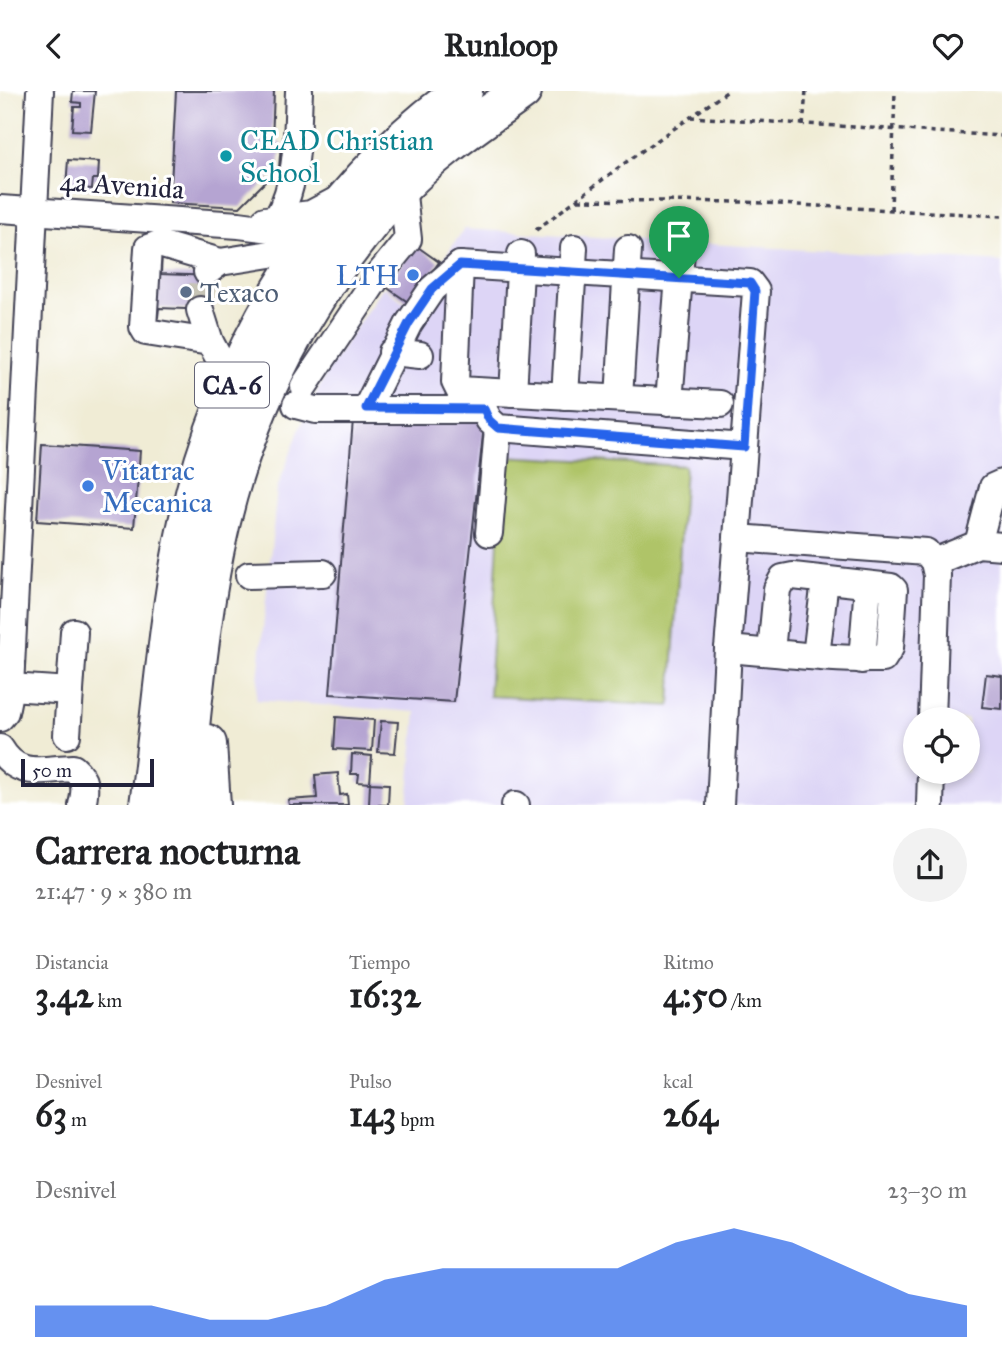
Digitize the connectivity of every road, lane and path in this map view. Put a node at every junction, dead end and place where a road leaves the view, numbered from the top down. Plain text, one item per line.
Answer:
1 (40, 91) edge
2 (463, 91) edge
3 (522, 91) edge
4 (728, 91) edge
5 (806, 91) edge
6 (895, 91) edge
7 (304, 93) edge
8 (722, 93) edge
9 (690, 117) junction
10 (803, 126) junction
11 (894, 131) junction
12 (1002, 136) edge
13 (402, 186) junction
14 (350, 193) junction
15 (578, 200) junction
16 (0, 209) edge
17 (891, 210) junction
18 (34, 211) junction
19 (1002, 216) edge
20 (277, 219) junction
21 (190, 221) junction
22 (239, 225) junction
23 (536, 230) dead end
24 (354, 244) junction
25 (186, 252) junction
26 (574, 259) junction
27 (521, 261) junction
28 (627, 262) junction
29 (460, 265) junction
30 (680, 265) junction
31 (291, 267) junction
32 (378, 276) junction
33 (200, 310) tunnel mouth
34 (210, 342) junction
35 (392, 352) junction
36 (420, 355) dead end
37 (233, 384) junction
38 (513, 393) junction
39 (565, 395) junction
40 (619, 398) junction
41 (669, 402) junction
42 (720, 404) dead end
43 (366, 408) junction
44 (498, 428) junction
45 (744, 447) junction
46 (1002, 483) edge
47 (489, 533) dead end
48 (737, 538) junction
49 (990, 545) edge
50 (934, 562) junction
51 (323, 573) dead end
52 (249, 575) dead end
53 (825, 580) junction
54 (74, 632) dead end
55 (200, 643) junction
56 (727, 649) junction
57 (771, 652) junction
58 (817, 656) junction
59 (10, 687) junction
60 (70, 691) junction
61 (932, 707) edge
62 (0, 718) edge
63 (67, 734) dead end
64 (0, 748) edge
65 (156, 754) junction
66 (931, 784) edge
67 (82, 805) edge
68 (139, 805) edge
69 (149, 805) edge
70 (182, 805) edge
71 (211, 805) edge
72 (720, 805) edge
73 (930, 805) edge

1 - 18 street
2 - 14 highway, CA-6
3 - 13 highway, CA-6
4 - 8 path
5 - 10 path
6 - 11 path
7 - 20 street
8 - 9 path
9 - 10 path
9 - 15 path
10 - 11 path
11 - 12 path
11 - 17 path
13 - 24 highway, CA-6
13 - 32 street
14 - 20 street, 4a Avenida
14 - 31 highway, CA-6
15 - 17 path
15 - 23 path
16 - 18 street, 4a Avenida
17 - 19 path
18 - 21 street, 4a Avenida
18 - 59 street
20 - 22 street, 4a Avenida
21 - 22 street, 4a Avenida
21 - 25 street
22 - 31 street, 4a Avenida
24 - 32 street
24 - 55 highway, CA-6
25 - 31 street
25 - 34 street
26 - 27 street
26 - 28 street
26 - 39 street
27 - 29 street
27 - 38 street
28 - 30 street
28 - 40 street
29 - 35 street
29 - 38 street
30 - 41 street
30 - 45 street
31 - 37 highway, CA-6
32 - 43 street
33 - 34 street
34 - 37 street
35 - 36 street
35 - 43 street
37 - 65 highway, CA-6
38 - 39 street
39 - 40 street
40 - 41 street
41 - 42 street
43 - 44 street
44 - 45 street
44 - 47 street
45 - 48 street
46 - 49 street
48 - 50 street
48 - 56 street
49 - 50 street
50 - 61 street
51 - 52 street
53 - 57 street
53 - 58 street
53 - 58 street
54 - 60 street
55 - 70 highway, CA-6
55 - 71 highway
56 - 57 street
56 - 72 street
57 - 58 street
59 - 60 street
59 - 62 street
60 - 63 street
64 - 67 street
65 - 68 highway
65 - 69 highway, CA-6
66 - 73 street

